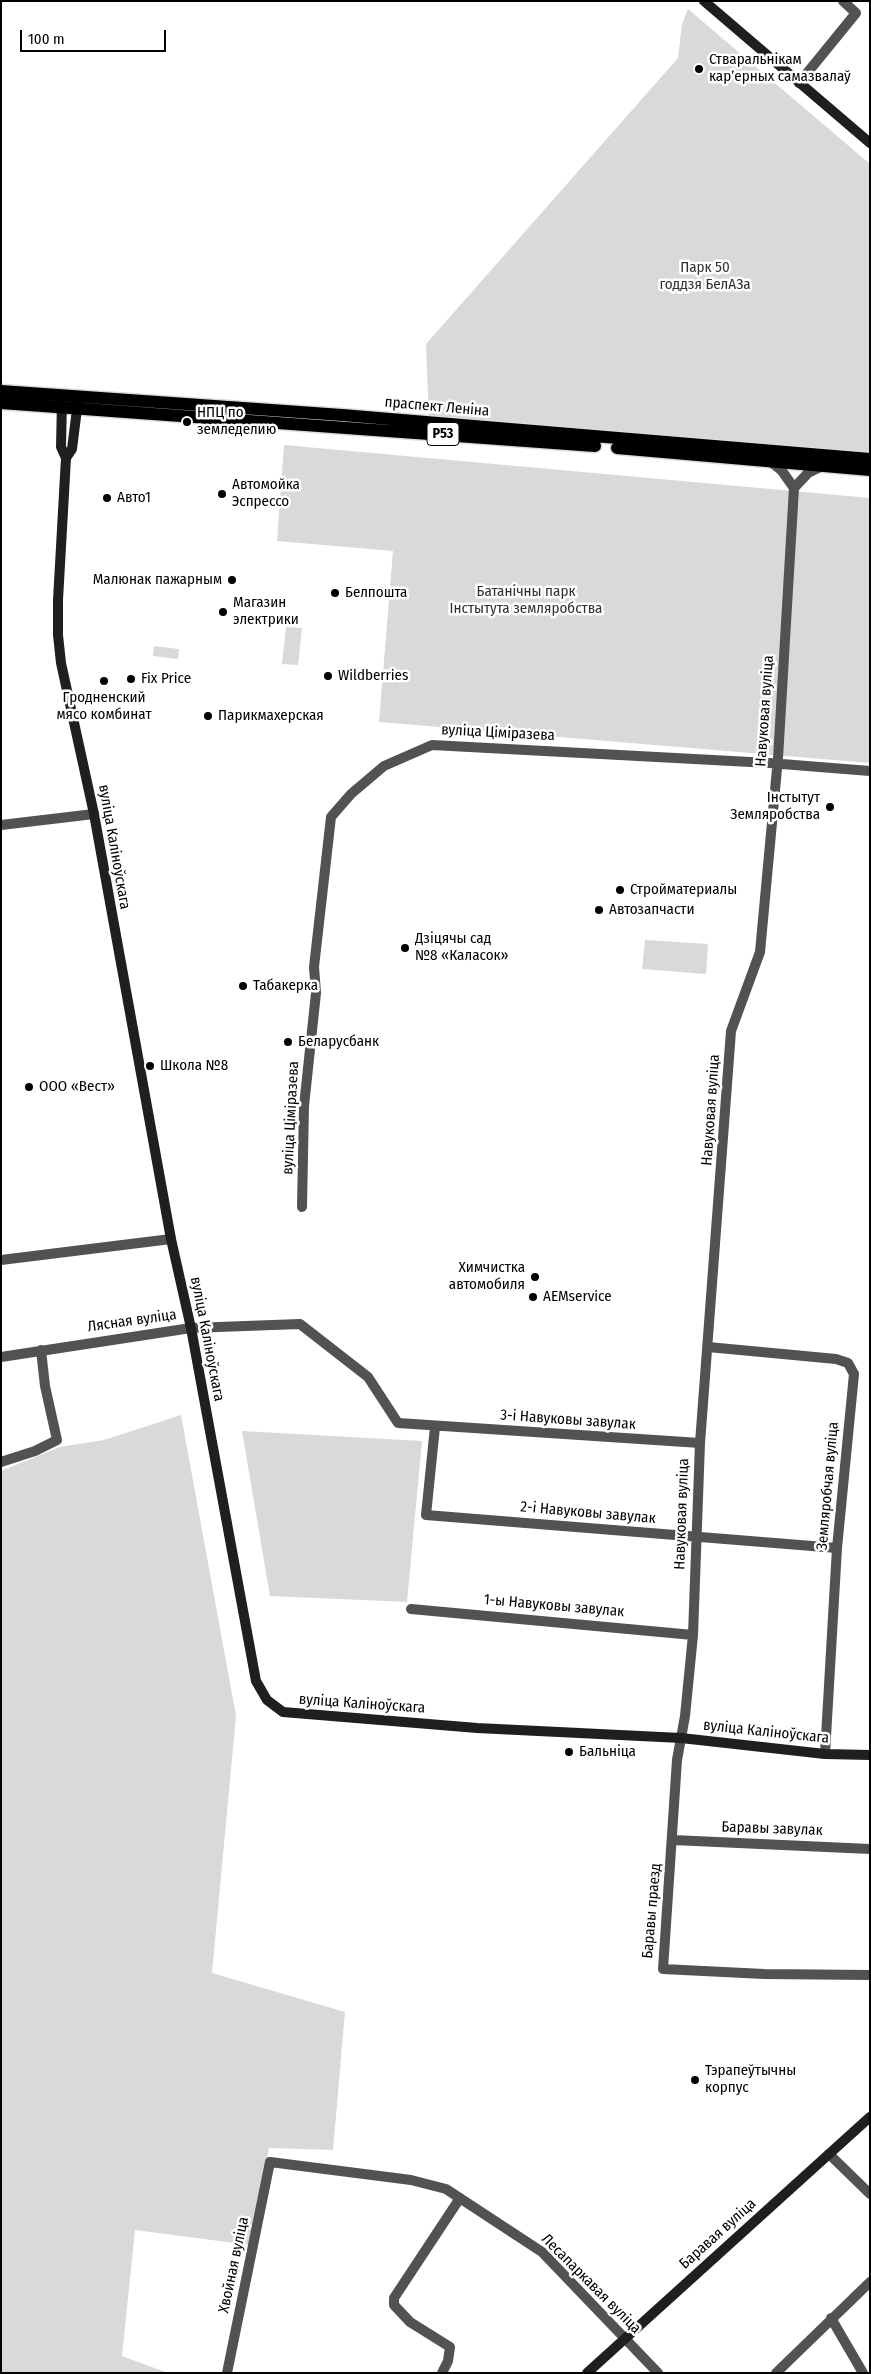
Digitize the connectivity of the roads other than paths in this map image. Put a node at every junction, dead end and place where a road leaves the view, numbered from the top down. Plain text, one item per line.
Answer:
1 (704, 1) edge
2 (842, 1) edge
3 (799, 83) junction
4 (870, 144) edge
5 (1, 391) edge
6 (62, 401) junction
7 (1, 402) edge
8 (78, 402) junction
9 (66, 458) junction
10 (870, 459) edge
11 (771, 462) junction
12 (822, 466) junction
13 (870, 470) edge
14 (794, 488) junction
15 (777, 764) junction
16 (870, 771) edge
17 (94, 814) junction
18 (1, 825) edge
19 (302, 1207) dead end
20 (171, 1239) junction
21 (1, 1260) edge
22 (191, 1328) junction
23 (708, 1347) junction
24 (41, 1350) junction
25 (1, 1357) edge
26 (434, 1427) junction
27 (700, 1443) junction
28 (1, 1462) edge
29 (696, 1538) junction
30 (837, 1548) junction
31 (412, 1609) dead end
32 (693, 1634) junction
33 (680, 1738) junction
34 (825, 1754) junction
35 (870, 1755) edge
36 (673, 1840) junction
37 (870, 1848) edge
38 (870, 1975) edge
39 (870, 2117) edge
40 (829, 2154) junction
41 (270, 2162) joint
42 (870, 2194) edge
43 (460, 2198) junction
44 (870, 2282) edge
45 (831, 2318) junction
46 (625, 2339) junction
47 (227, 2373) edge
48 (442, 2373) edge
49 (587, 2373) edge
50 (658, 2373) edge
51 (776, 2373) edge
52 (864, 2373) edge

1 - 3 street
2 - 3 street
3 - 4 street
5 - 6 main road, праспект Леніна / Р53
6 - 7 main road, праспект Леніна / Р53
6 - 8 main road, праспект Леніна / Р53
6 - 9 street, вуліца Каліноўскага
8 - 9 street, вуліца Каліноўскага
8 - 10 main road, праспект Леніна / Р53
8 - 11 main road, праспект Леніна / Р53
9 - 17 street, вуліца Каліноўскага
11 - 12 main road, праспект Леніна / Р53
11 - 14 street
12 - 13 main road, праспект Леніна / Р53
12 - 14 street
14 - 15 street, Навуковая вуліца
15 - 16 street, вуліца Ціміразева
15 - 19 street, вуліца Ціміразева
15 - 23 street, Навуковая вуліца
17 - 18 street
17 - 20 street, вуліца Каліноўскага
20 - 21 street
20 - 22 street, вуліца Каліноўскага
22 - 24 street, Лясная вуліца
22 - 26 street, Лясная вуліца
22 - 33 street, вуліца Каліноўскага
23 - 27 street, Навуковая вуліца
23 - 30 street, Земляробчая вуліца
24 - 25 street, Лясная вуліца
24 - 28 street
26 - 27 street, 3-і Навуковы завулак
26 - 29 street, 2-і Навуковы завулак
27 - 29 street, Навуковая вуліца
29 - 30 street, 2-і Навуковы завулак
29 - 32 street, Навуковая вуліца
30 - 34 street, Земляробчая вуліца
31 - 32 street, 1-ы Навуковы завулак
32 - 33 street, Навуковая вуліца
33 - 34 street, вуліца Каліноўскага
33 - 36 street, Баравы праезд
34 - 35 street, вуліца Каліноўскага
36 - 37 street, Баравы завулак
36 - 38 street, Баравы праезд
39 - 40 street, Баравая вуліца
40 - 42 street
40 - 46 street, Баравая вуліца
41 - 43 street, Лесапаркавая вуліца
41 - 47 street, Хвойная вуліца
43 - 46 street, Лесапаркавая вуліца
43 - 48 street
44 - 45 street
45 - 51 street
45 - 52 street
46 - 49 street, Баравая вуліца
46 - 50 street, Лесапаркавая вуліца

